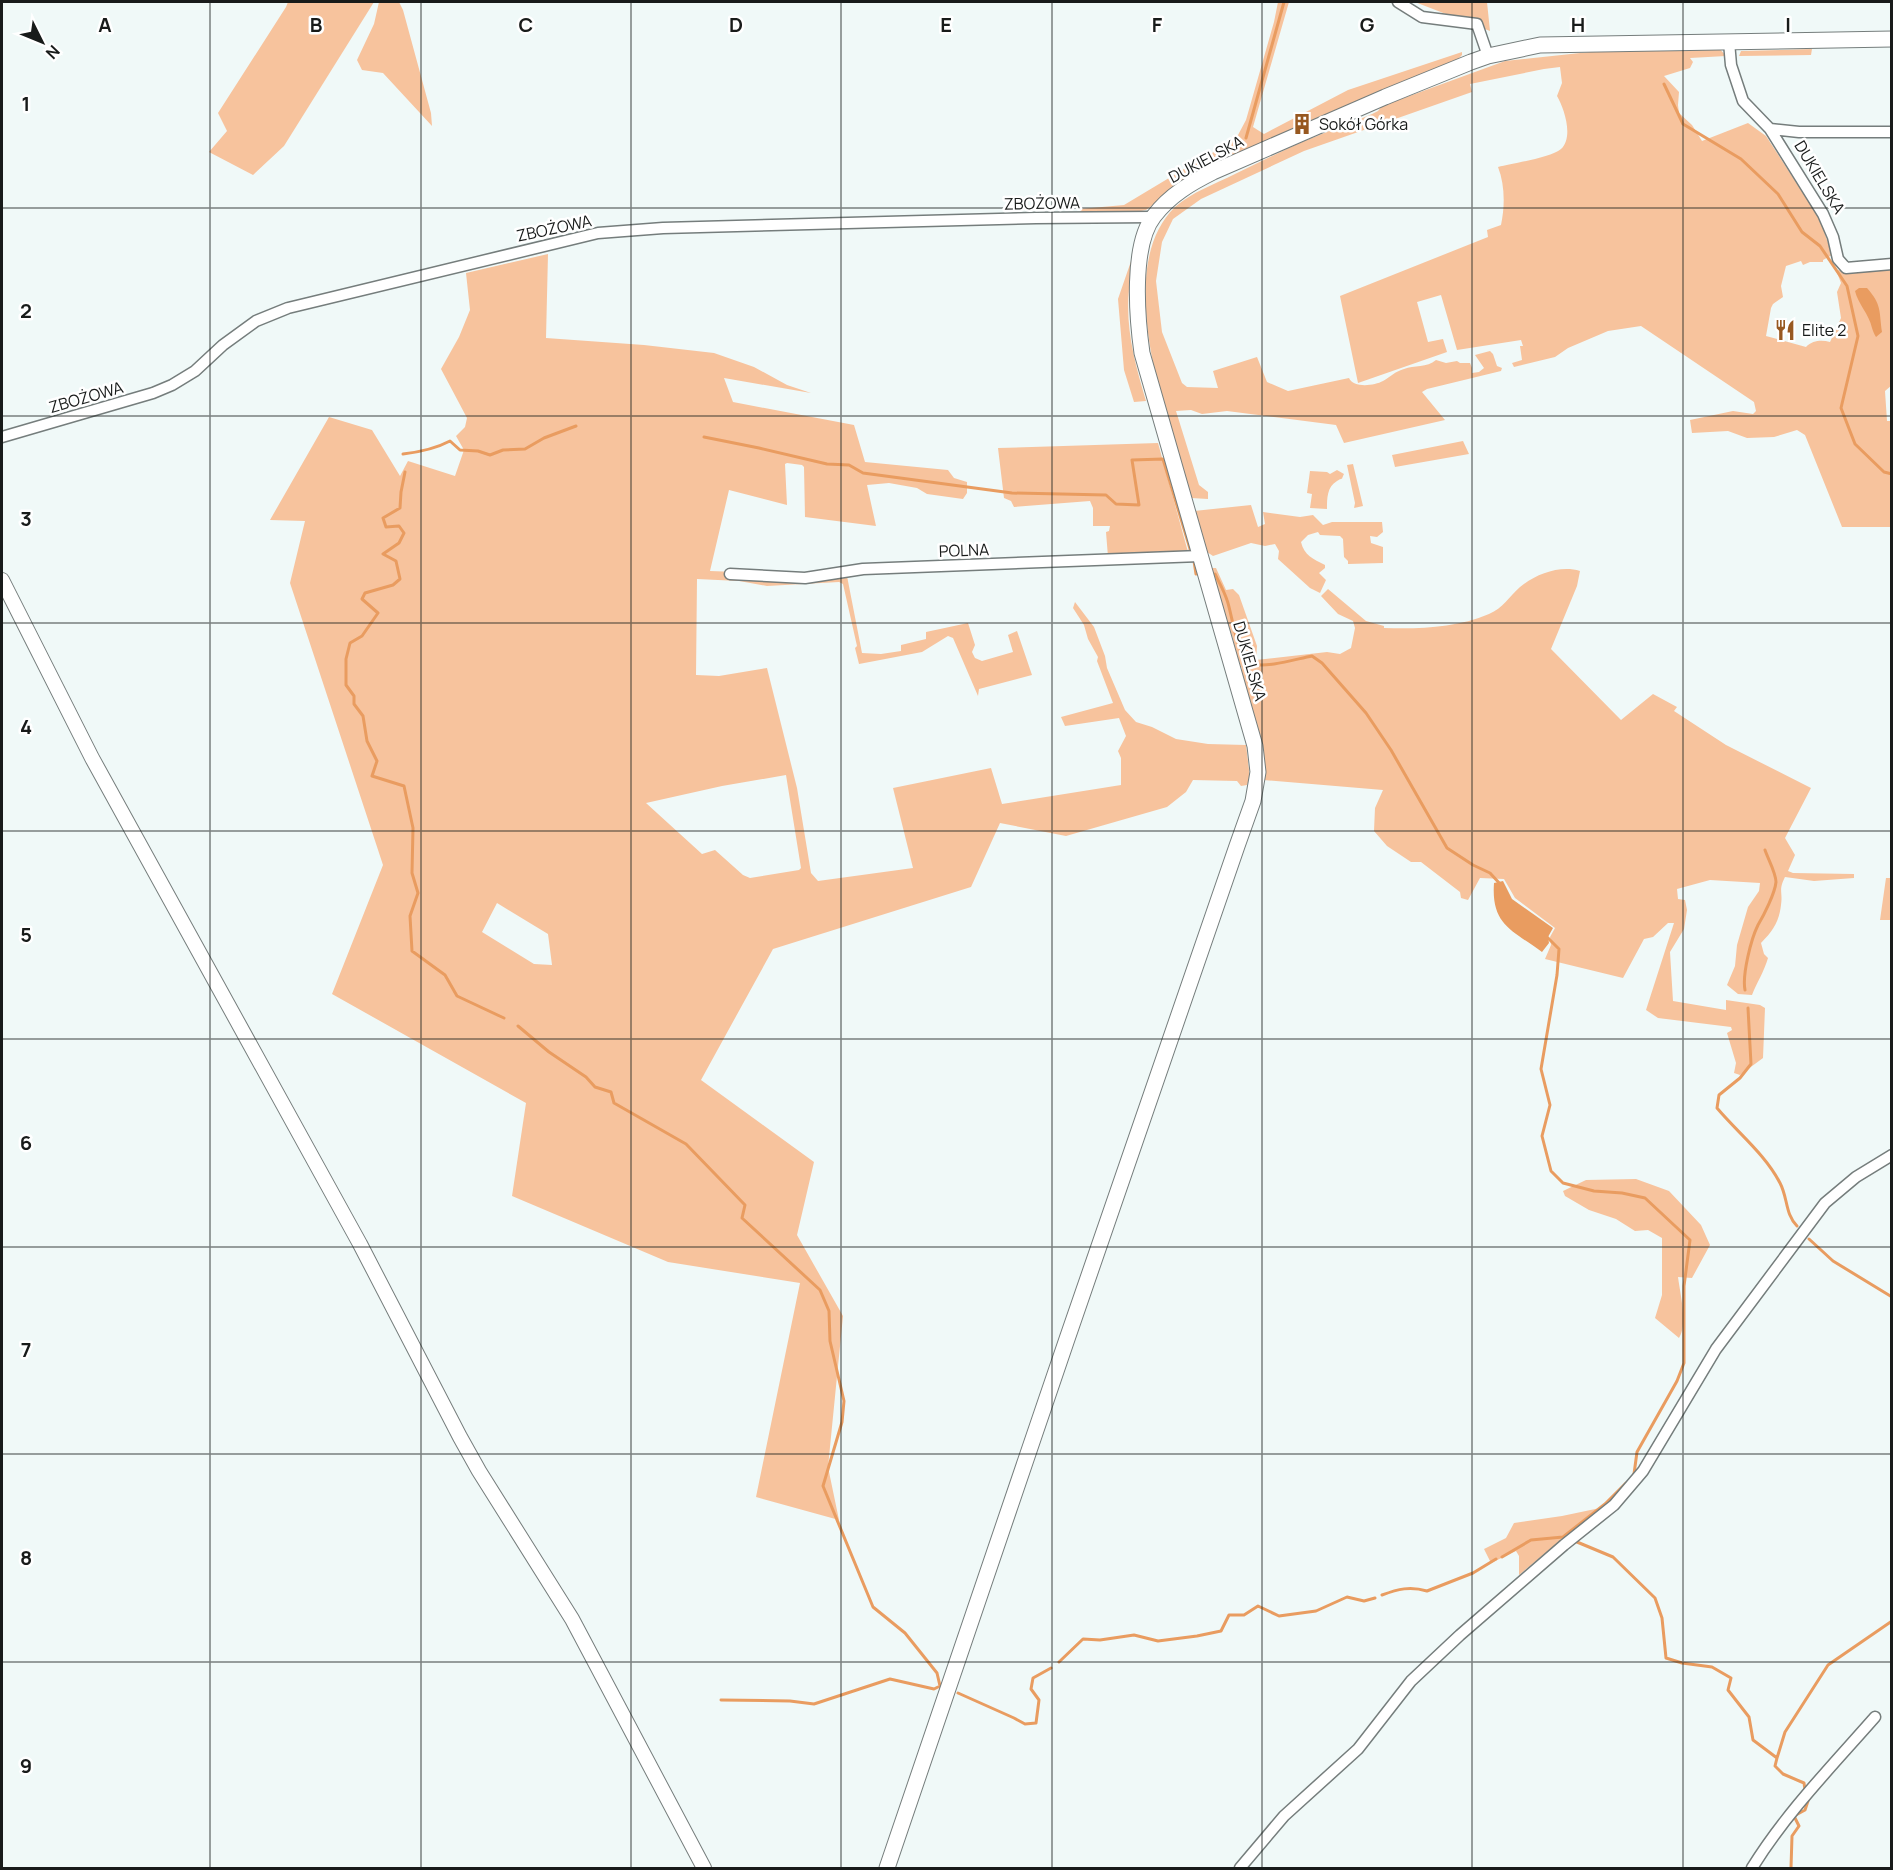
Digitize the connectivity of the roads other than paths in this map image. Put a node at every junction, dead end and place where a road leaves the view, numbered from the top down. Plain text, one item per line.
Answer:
1 (1398, 2) edge
2 (1892, 39) edge
3 (1729, 42) junction
4 (1488, 56) junction
5 (1770, 129) junction
6 (1892, 132) edge
7 (1152, 217) junction
8 (1892, 264) edge
9 (2, 437) edge
10 (1200, 556) junction
11 (730, 574) dead end
12 (2, 580) edge
13 (1891, 1155) edge
14 (1875, 1716) dead end
15 (704, 1869) edge
16 (887, 1869) edge
17 (1240, 1869) edge
18 (1752, 1869) edge

1 - 4 street
2 - 3 main road, DUKIELSKA
3 - 4 main road, DUKIELSKA
3 - 5 street, DUKIELSKA
4 - 7 main road, DUKIELSKA
5 - 6 street, DUKIELSKA
5 - 8 street, DUKIELSKA
7 - 9 street, ZBOŻOWA
7 - 10 main road, DUKIELSKA
10 - 11 street, POLNA
10 - 16 main road, DUKIELSKA
12 - 15 street
13 - 17 street
14 - 18 street

